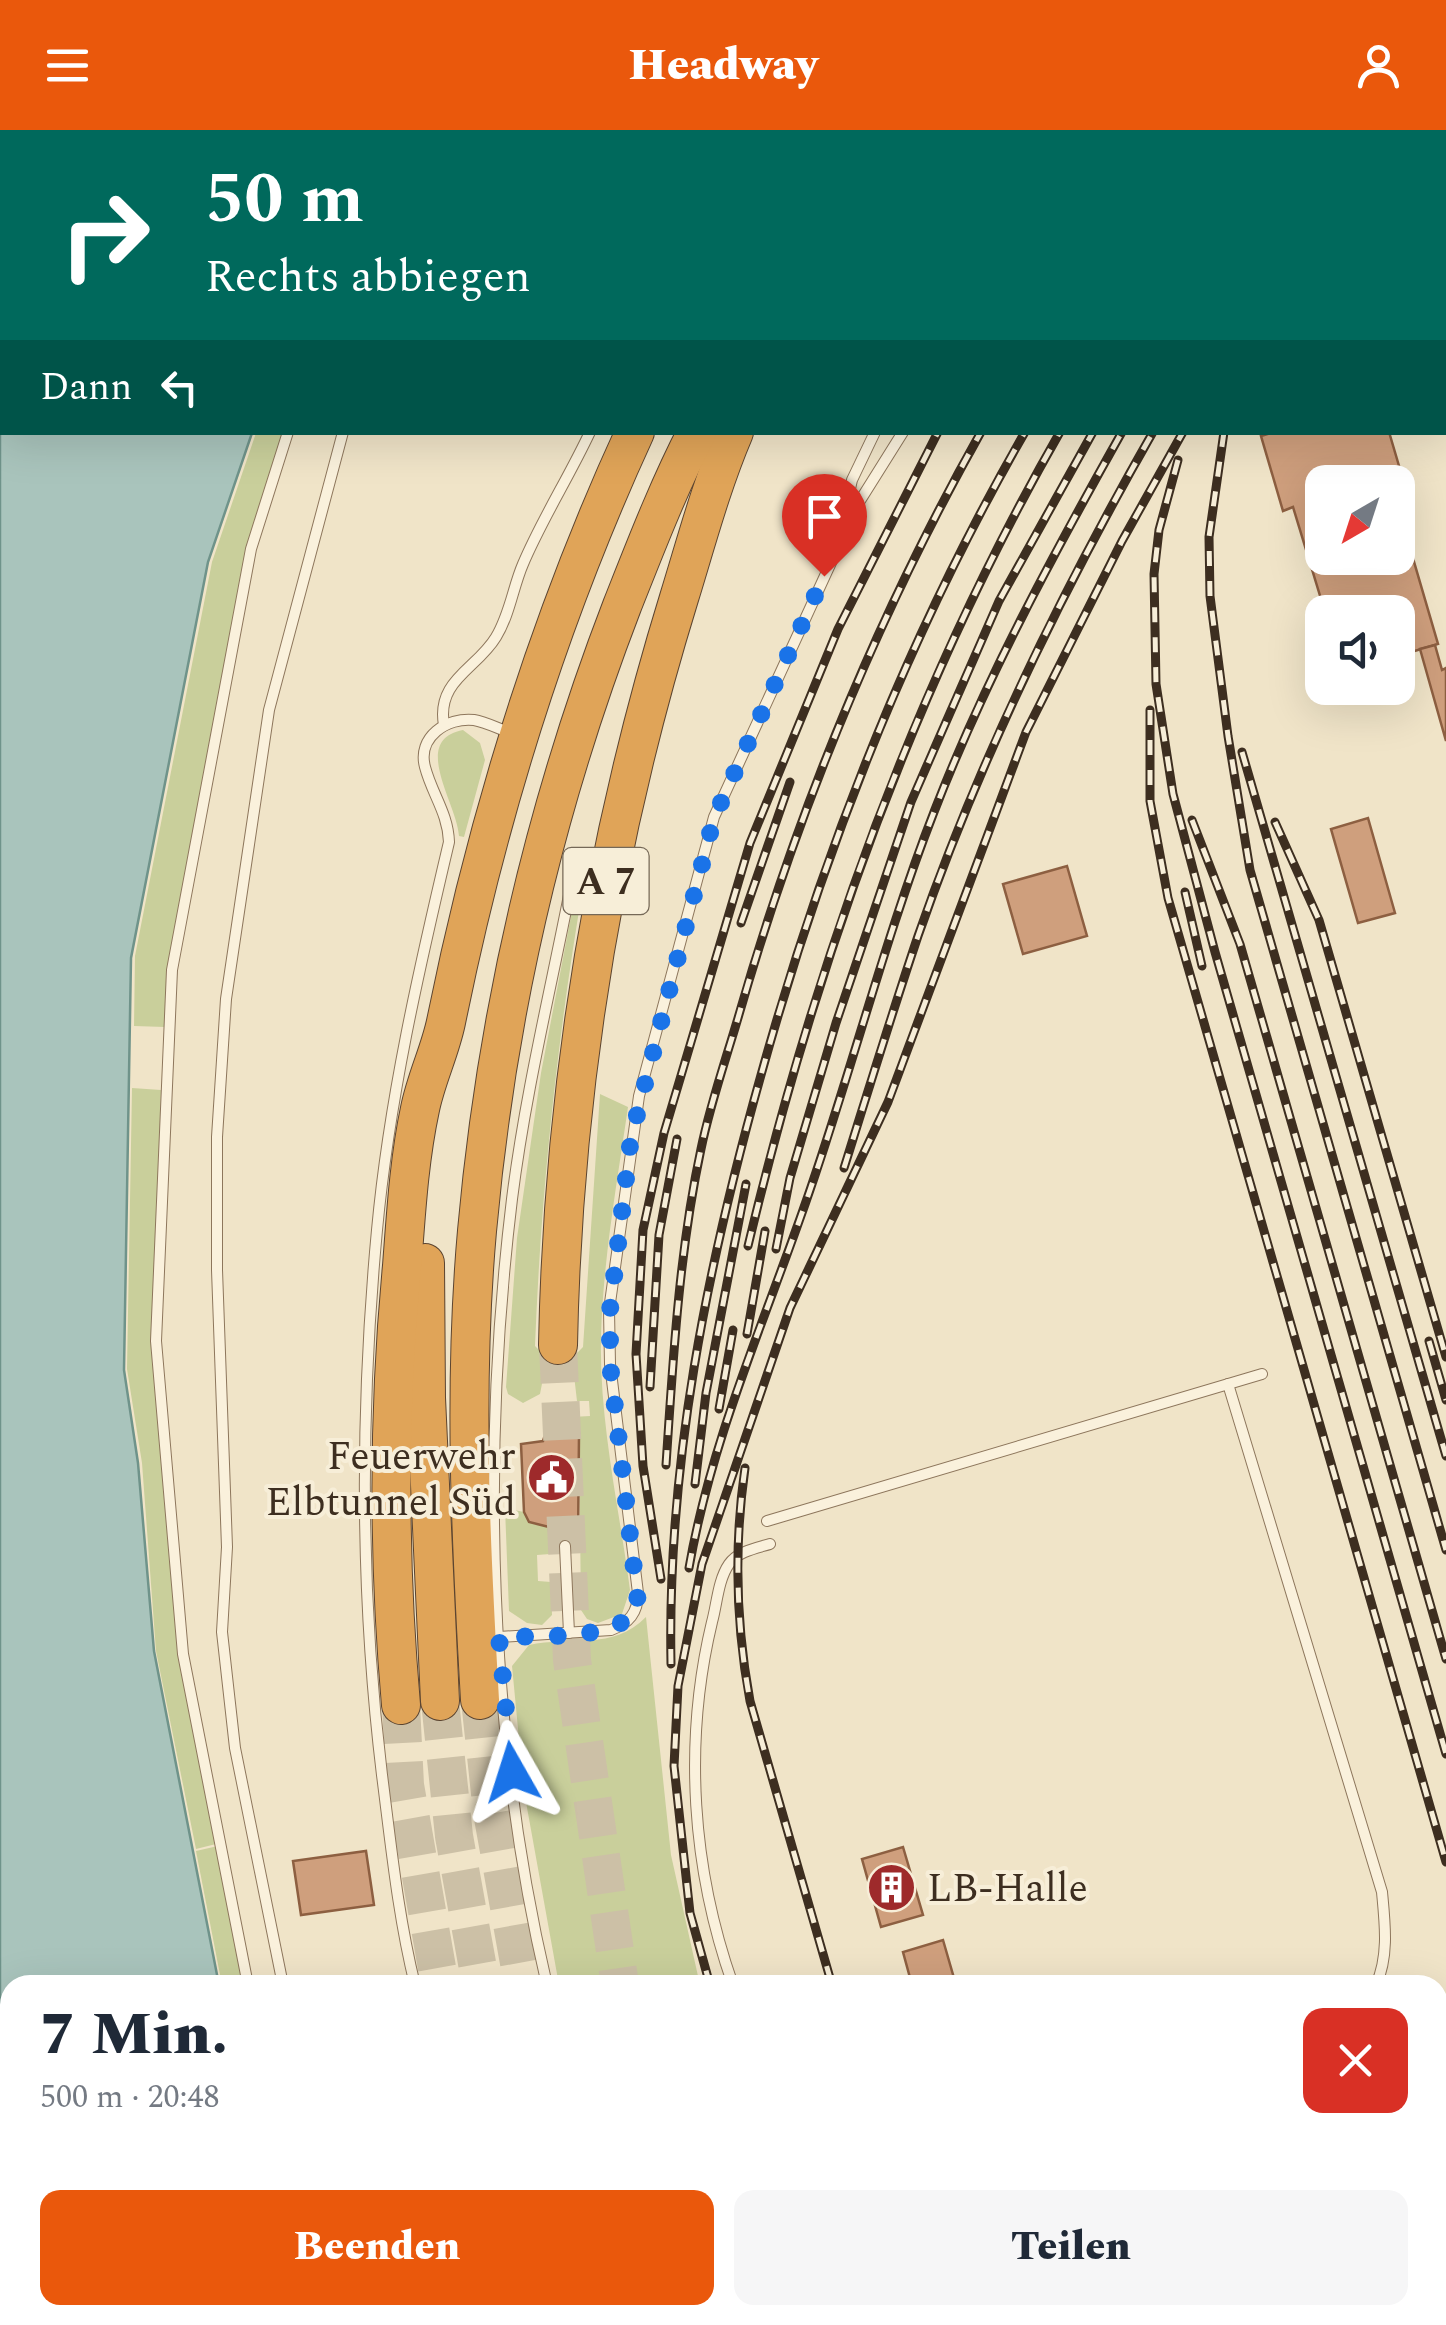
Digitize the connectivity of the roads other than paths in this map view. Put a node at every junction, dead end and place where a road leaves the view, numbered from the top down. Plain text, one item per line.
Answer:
1 (287, 435) edge
2 (342, 435) edge
3 (589, 435) edge
4 (634, 435) edge
5 (696, 435) edge
6 (715, 435) edge
7 (733, 435) edge
8 (874, 435) edge
9 (901, 435) edge
10 (843, 528) junction
11 (646, 545) junction
12 (444, 725) junction
13 (520, 736) junction
14 (574, 870) dead end
15 (443, 1037) junction
16 (558, 1345) tunnel mouth
17 (1262, 1374) dead end
18 (1228, 1384) junction
19 (767, 1521) dead end
20 (770, 1544) dead end
21 (565, 1546) dead end
22 (569, 1633) junction
23 (499, 1637) junction
24 (480, 1700) tunnel mouth
25 (440, 1701) tunnel mouth
26 (400, 1704) tunnel mouth
27 (246, 1975) edge
28 (282, 1975) edge
29 (413, 1975) edge
30 (544, 1975) edge
31 (730, 1975) edge
32 (1380, 1975) edge

1 - 27 lane
2 - 28 lane
3 - 12 lane
4 - 13 highway
5 - 11 highway, A 7
6 - 11 highway, A 7
7 - 16 highway, A 7
8 - 10 lane
9 - 10 lane
10 - 22 lane
11 - 24 highway, A 7
12 - 13 lane
12 - 29 lane
13 - 15 highway
14 - 23 lane
15 - 25 highway
15 - 26 highway
17 - 18 lane
18 - 19 lane
18 - 32 lane
20 - 31 lane
21 - 22 lane
22 - 23 lane
23 - 30 lane

